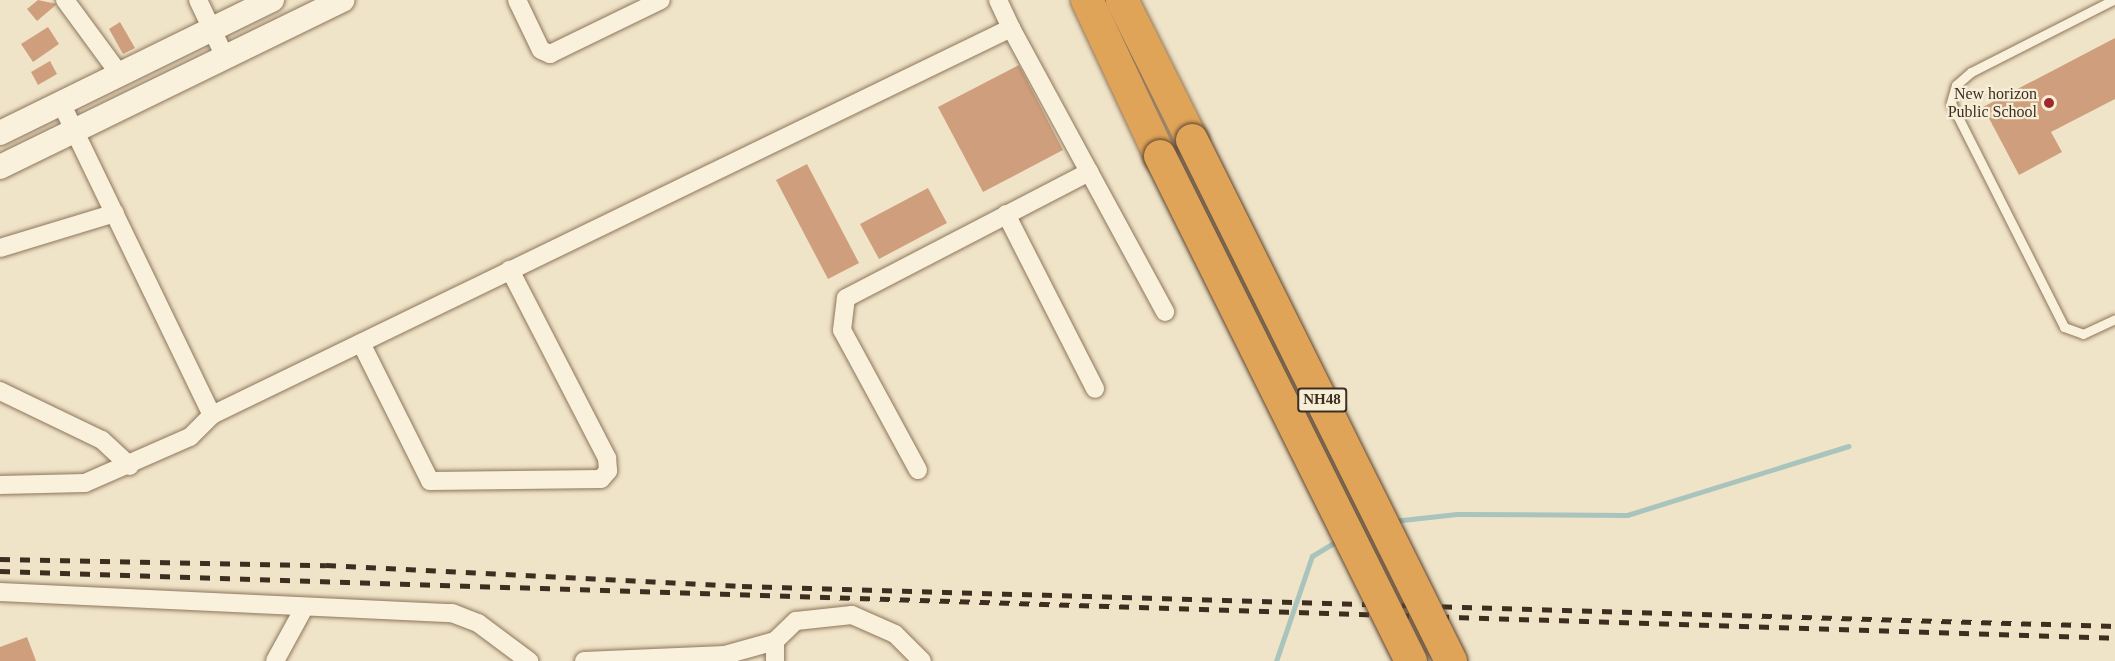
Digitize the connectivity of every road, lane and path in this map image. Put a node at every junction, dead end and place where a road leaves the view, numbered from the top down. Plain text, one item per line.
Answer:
1 (64, 0) edge
2 (198, 0) edge
3 (272, 0) edge
4 (343, 0) edge
5 (517, 0) edge
6 (661, 0) edge
7 (998, 0) edge
8 (1063, 0) edge
9 (1087, 0) edge
10 (2113, 0) edge
11 (1128, 4) edge
12 (1011, 28) junction
13 (212, 29) junction
14 (1101, 30) junction
15 (225, 57) junction
16 (120, 75) junction
17 (62, 103) junction
18 (75, 131) junction
19 (0, 133) edge
20 (0, 167) edge
21 (1089, 172) junction
22 (115, 213) junction
23 (1006, 214) junction
24 (0, 248) edge
25 (510, 270) junction
26 (1165, 312) dead end
27 (2115, 319) edge
28 (361, 343) junction
29 (1095, 388) dead end
30 (0, 391) edge
31 (212, 415) junction
32 (130, 466) junction
33 (918, 470) dead end
34 (0, 484) edge
35 (0, 592) edge
36 (304, 608) junction
37 (775, 641) junction
38 (275, 661) edge
39 (529, 661) edge
40 (585, 661) edge
41 (775, 661) edge
42 (922, 661) edge
43 (1411, 661) edge
44 (1451, 661) edge

1 - 16 street
2 - 13 street
3 - 13 main road
4 - 15 main road
5 - 6 street
7 - 12 street
8 - 14 highway
9 - 14 highway, NH48
10 - 27 lane
11 - 44 highway, NH48, bridge
12 - 21 street
12 - 25 street
13 - 15 street
13 - 16 main road
14 - 43 highway, NH48, bridge
15 - 18 main road
16 - 17 main road
17 - 18 street
17 - 19 main road
18 - 20 main road
18 - 22 street
21 - 23 street
21 - 26 street
22 - 24 street
22 - 31 street
23 - 29 street
23 - 33 street
25 - 28 street
25 - 28 street
28 - 31 street
30 - 32 street
31 - 32 street
32 - 34 street
35 - 36 street
36 - 38 street
36 - 39 street
37 - 40 street
37 - 41 street
37 - 42 street

